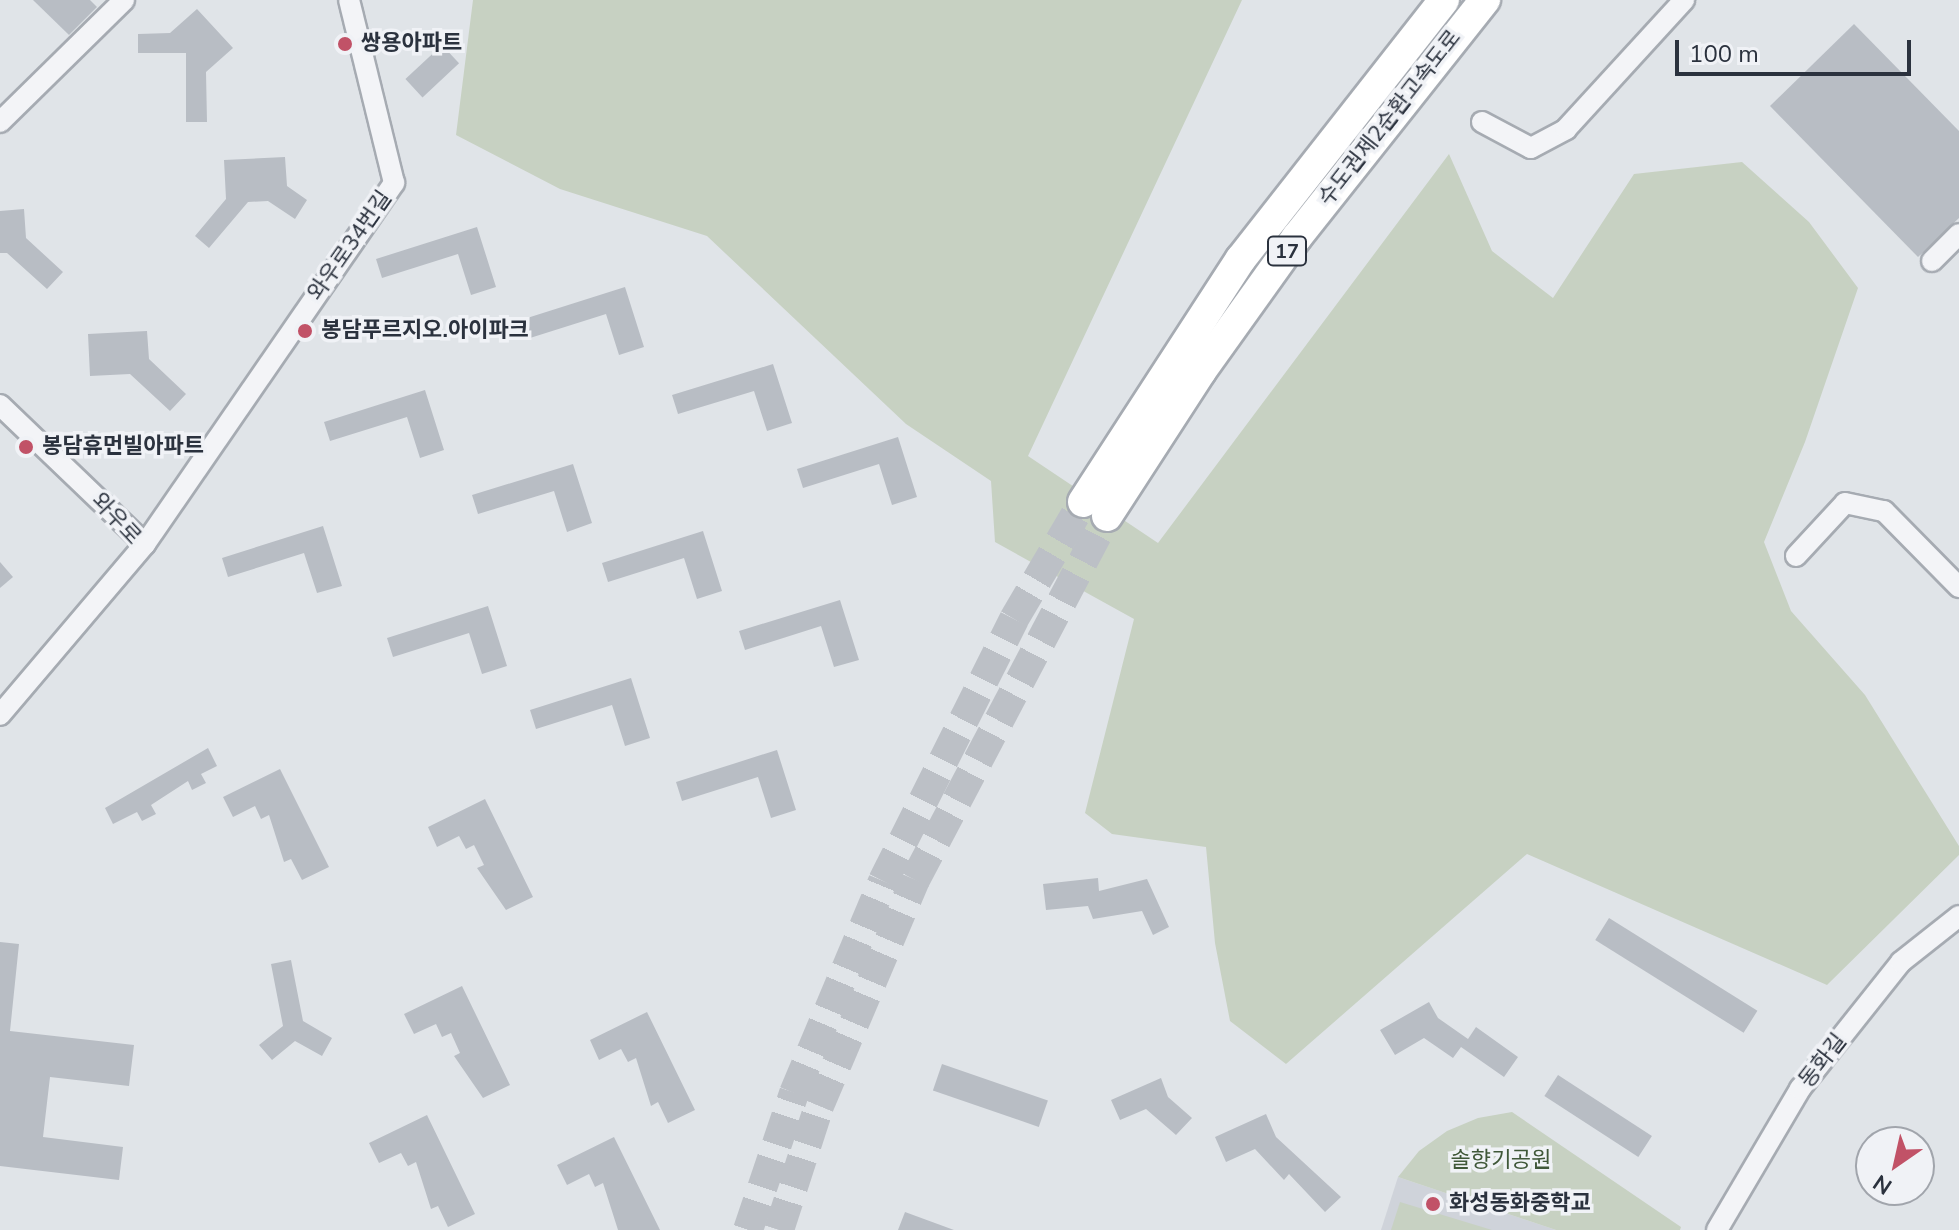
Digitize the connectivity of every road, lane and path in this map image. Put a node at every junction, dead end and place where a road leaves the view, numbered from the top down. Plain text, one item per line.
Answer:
1 (124, 0) edge
2 (349, 0) edge
3 (1429, 0) edge
4 (1444, 0) edge
5 (1485, 0) edge
6 (1684, 0) edge
7 (1392, 62) junction
8 (0, 122) edge
9 (1482, 122) dead end
10 (1959, 234) edge
11 (1932, 261) dead end
12 (0, 405) edge
13 (145, 544) junction
14 (1796, 556) dead end
15 (1959, 587) edge
16 (0, 713) edge
17 (1959, 916) edge
18 (1717, 1230) edge

1 - 8 street
2 - 13 street, 와우로34번길
3 - 7 street
4 - 7 highway, 수도권제2순환고속도로 / 17
5 - 7 highway, 수도권제2순환고속도로 / 17
6 - 9 street
10 - 11 street
12 - 13 street, 와우로
13 - 16 street, 와우로
14 - 15 street
17 - 18 street, 동화길

